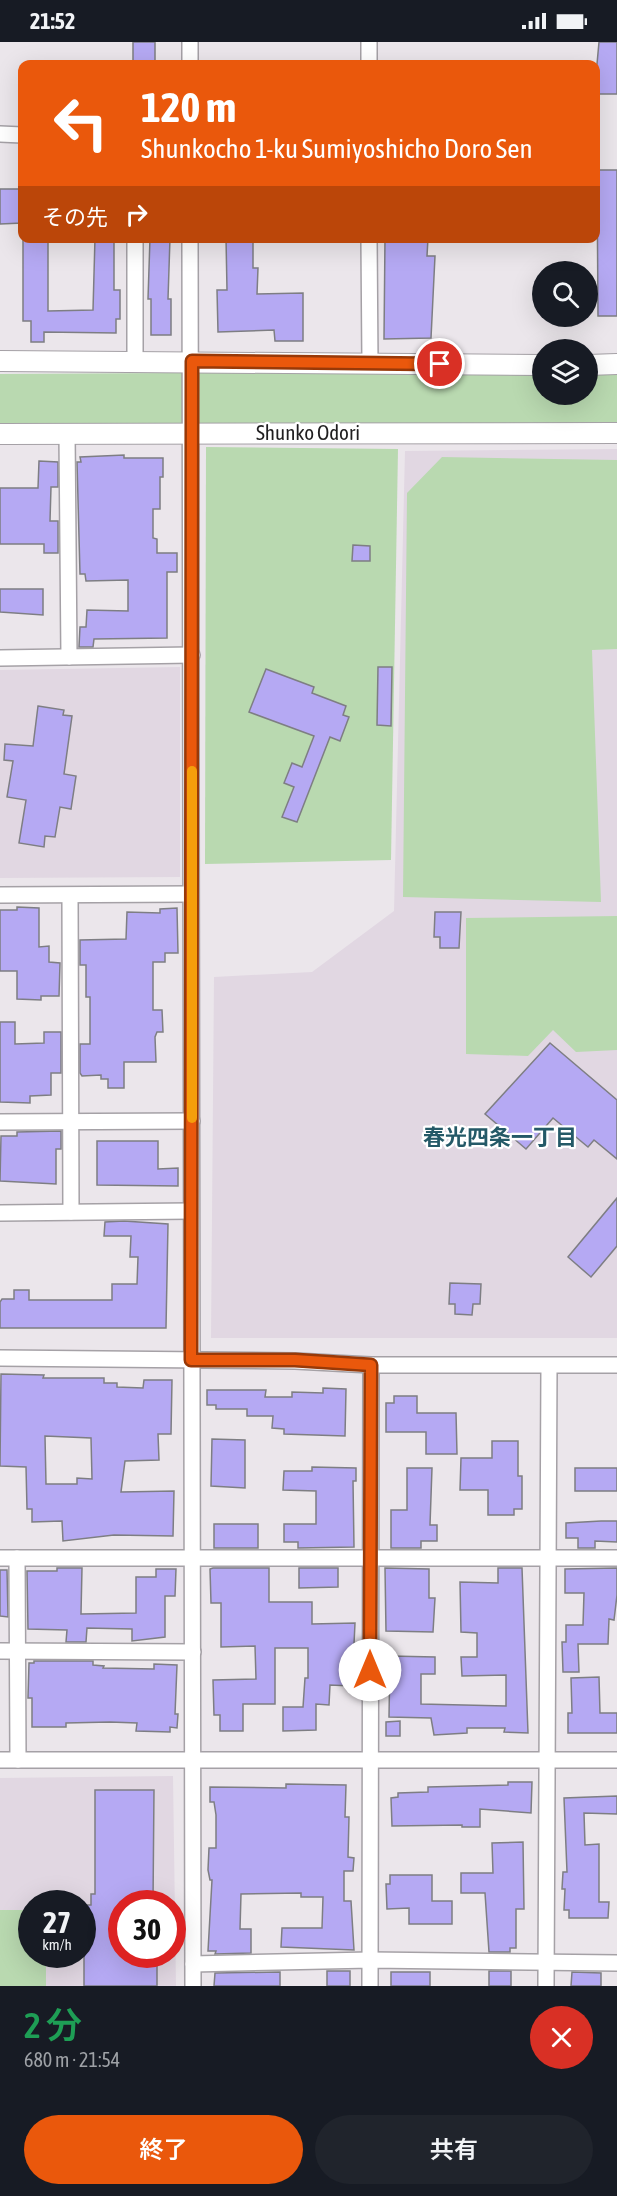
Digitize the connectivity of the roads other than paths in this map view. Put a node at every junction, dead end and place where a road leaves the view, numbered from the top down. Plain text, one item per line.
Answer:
1 (190, 42) edge
2 (369, 42) edge
3 (190, 60) edge
4 (369, 60) edge
5 (0, 134) edge
6 (18, 135) edge
7 (135, 243) edge
8 (190, 243) edge
9 (369, 243) edge
10 (0, 361) edge
11 (135, 361) junction
12 (192, 361) junction
13 (370, 363) junction
14 (532, 364) edge
15 (617, 364) edge
16 (598, 365) edge
17 (67, 433) junction
18 (192, 433) junction
19 (617, 433) edge
20 (0, 434) edge
21 (192, 655) junction
22 (69, 657) junction
23 (0, 658) edge
24 (191, 894) junction
25 (0, 895) edge
26 (70, 896) junction
27 (70, 1121) junction
28 (192, 1121) junction
29 (0, 1122) edge
30 (191, 1211) junction
31 (71, 1212) junction
32 (0, 1213) edge
33 (0, 1358) edge
34 (191, 1360) junction
35 (371, 1365) junction
36 (617, 1365) edge
37 (549, 1366) junction
38 (0, 1558) edge
39 (17, 1558) junction
40 (370, 1558) junction
41 (617, 1558) edge
42 (193, 1559) junction
43 (546, 1559) junction
44 (0, 1651) edge
45 (18, 1651) junction
46 (193, 1652) junction
47 (192, 1759) junction
48 (370, 1759) junction
49 (545, 1759) junction
50 (0, 1760) edge
51 (18, 1760) junction
52 (617, 1760) edge
53 (370, 1960) junction
54 (546, 1963) junction
55 (617, 1963) edge
56 (193, 1964) junction
57 (193, 1986) edge
58 (370, 1986) edge
59 (546, 1986) edge

1 - 3 street
2 - 4 street
5 - 6 street
7 - 11 street
8 - 12 street
9 - 13 street
10 - 11 street
11 - 12 street
12 - 13 street
12 - 18 street
13 - 14 street
15 - 16 street
17 - 18 street, Shunko Odori
17 - 20 street, Shunko Odori
17 - 22 street
18 - 19 street, Shunko Odori
18 - 21 street
21 - 22 street
21 - 24 street
22 - 23 street
24 - 26 street
24 - 28 street
25 - 26 street
26 - 27 street
27 - 28 street
27 - 29 street
27 - 31 street
28 - 30 street
30 - 31 street
30 - 34 street
31 - 32 street
33 - 34 street
34 - 35 street
34 - 42 street
35 - 37 street
35 - 40 street
36 - 37 street
37 - 43 street
38 - 39 street
39 - 42 street
39 - 45 street
40 - 42 street
40 - 43 street
40 - 48 street
41 - 43 street
42 - 46 street
43 - 49 street
44 - 45 street
45 - 46 street
45 - 51 street
46 - 47 street
47 - 48 street
47 - 51 street
47 - 56 street
48 - 49 street
48 - 53 street
49 - 52 street
49 - 54 street
50 - 51 street
53 - 54 street
53 - 56 street
53 - 58 street
54 - 55 street
54 - 59 street
56 - 57 street

